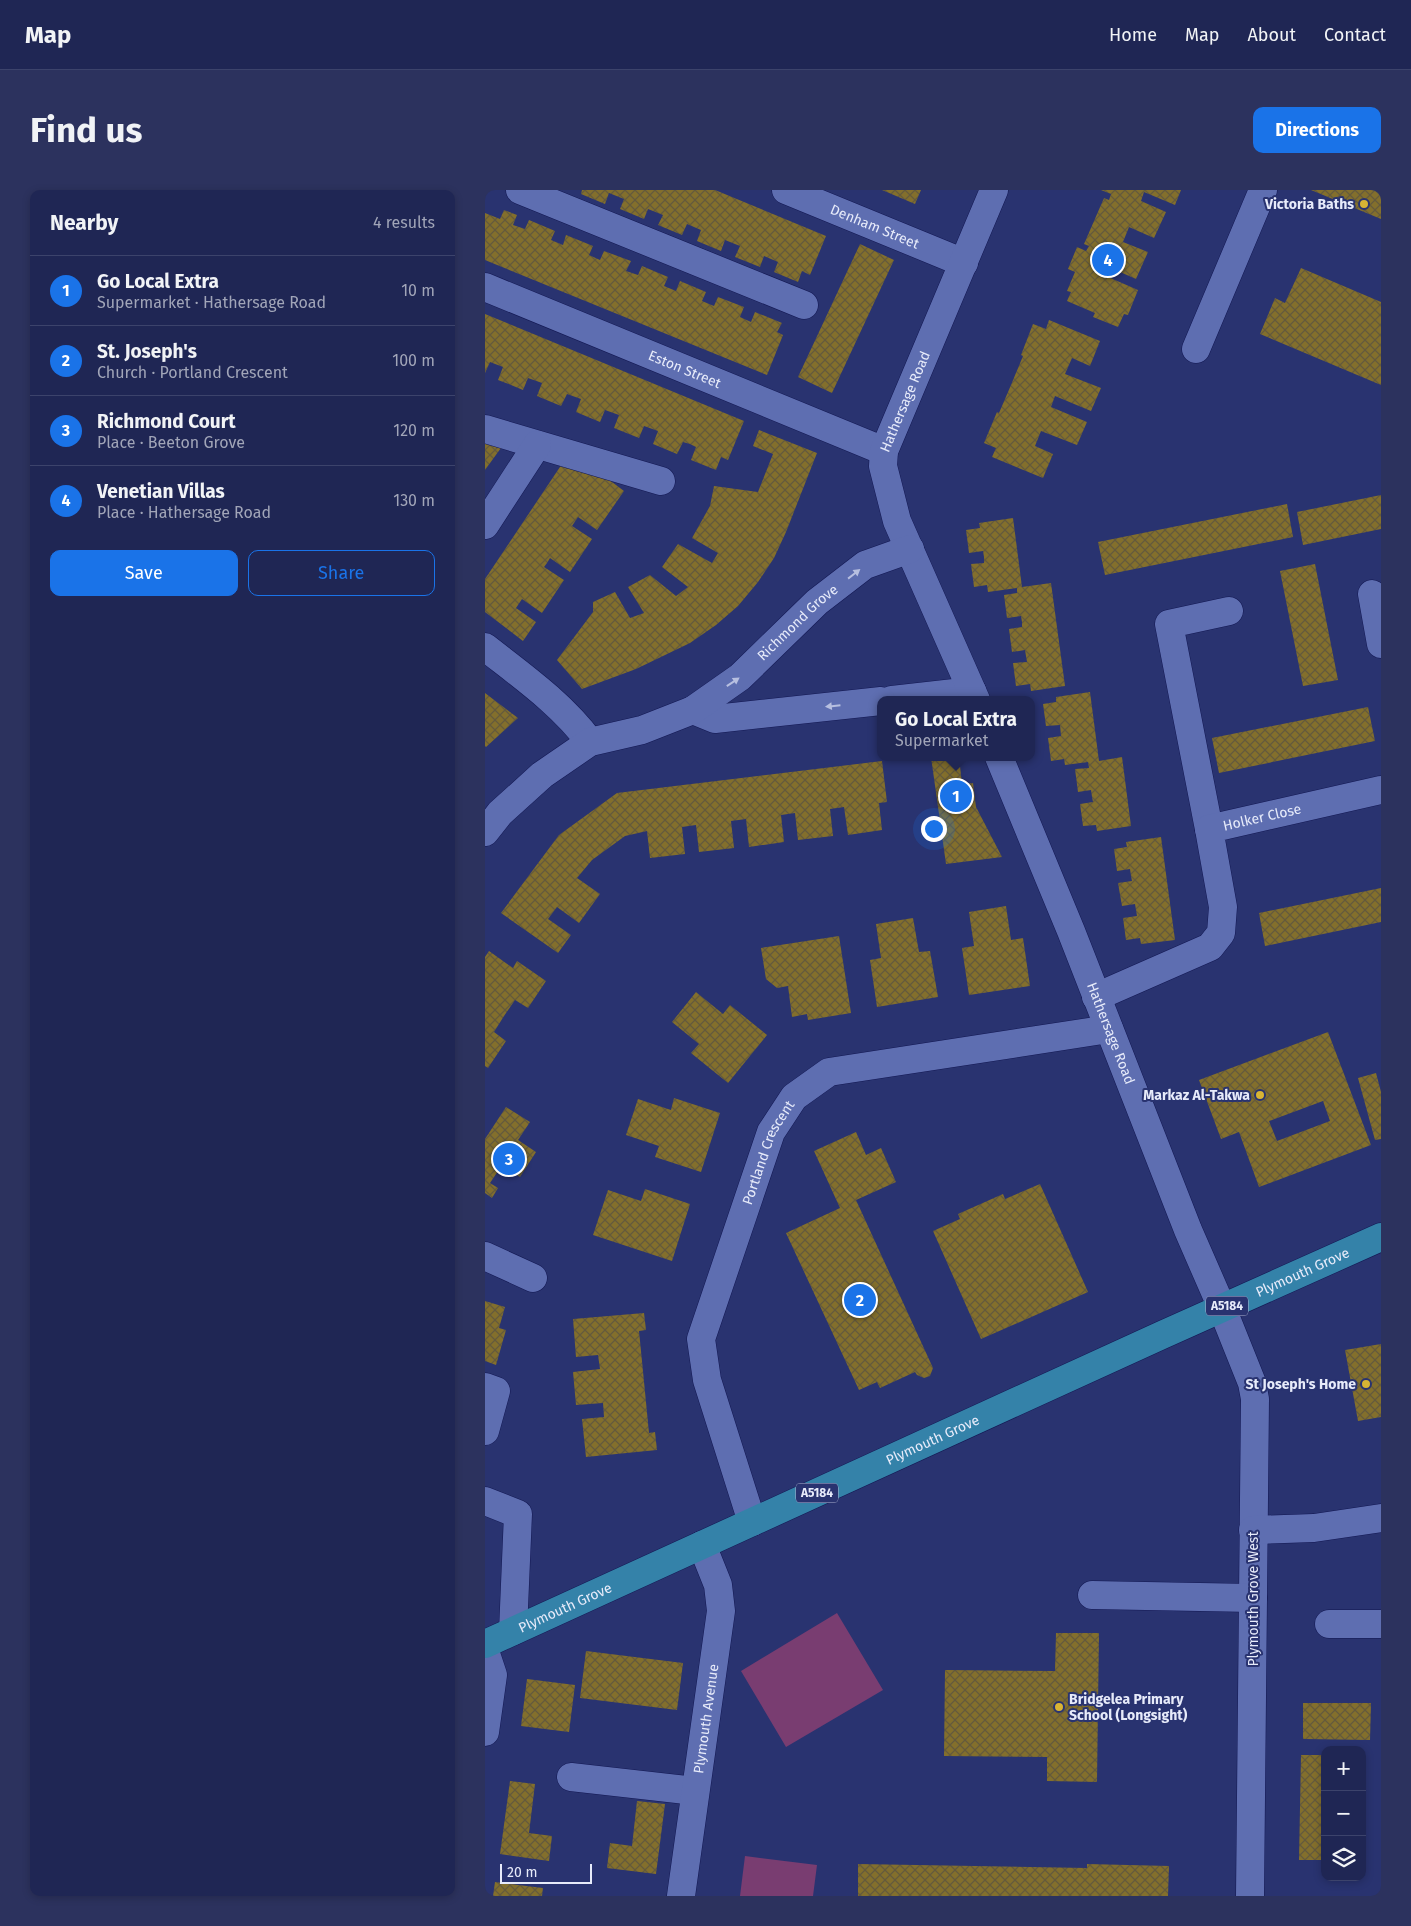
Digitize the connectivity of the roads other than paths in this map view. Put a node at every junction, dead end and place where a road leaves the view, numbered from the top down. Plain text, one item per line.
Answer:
1 (521, 190) edge
2 (786, 190) edge
3 (994, 190) edge
4 (1263, 190) edge
5 (964, 263) junction
6 (485, 287) edge
7 (804, 305) dead end
8 (1196, 349) dead end
9 (485, 429) edge
10 (537, 445) junction
11 (884, 451) junction
12 (661, 481) dead end
13 (485, 525) edge
14 (910, 549) junction
15 (1371, 594) dead end
16 (1229, 611) dead end
17 (1381, 644) edge
18 (485, 647) edge
19 (974, 695) edge
20 (958, 696) edge
21 (877, 701) edge
22 (693, 710) junction
23 (590, 742) junction
24 (1001, 761) edge
25 (1381, 790) edge
26 (1209, 829) junction
27 (485, 832) edge
28 (1096, 997) junction
29 (1109, 1029) junction
30 (1381, 1237) edge
31 (485, 1256) edge
32 (533, 1278) dead end
33 (1222, 1308) junction
34 (485, 1387) edge
35 (485, 1431) edge
36 (485, 1501) edge
37 (1381, 1518) edge
38 (752, 1522) junction
39 (1253, 1530) junction
40 (702, 1545) junction
41 (1092, 1595) dead end
42 (1253, 1598) junction
43 (1329, 1624) dead end
44 (1381, 1624) edge
45 (513, 1631) junction
46 (485, 1644) edge
47 (485, 1651) edge
48 (485, 1732) edge
49 (571, 1777) dead end
50 (695, 1791) junction
51 (681, 1896) edge
52 (1250, 1896) edge

1 - 7 street
2 - 5 street, Denham Street
3 - 5 street, Hathersage Road
4 - 8 street
5 - 11 street, Hathersage Road
6 - 11 street, Eston Street
9 - 10 street
10 - 12 street
10 - 13 street
11 - 14 street, Hathersage Road
14 - 19 street, Hathersage Road
22 -> 14 street, Richmond Grove
15 - 17 street
16 - 26 street
18 - 23 street
19 - 20 street
21 -> 22 street
22 - 23 street, Richmond Grove
23 - 27 street, Richmond Grove
24 - 28 street, Hathersage Road
25 - 26 street, Holker Close
26 - 28 street, Holker Close
28 - 29 street, Hathersage Road
29 - 33 street, Hathersage Road
29 - 38 street, Portland Crescent
30 - 33 main road, Plymouth Grove / A5184
31 - 32 street
33 - 38 main road, Plymouth Grove / A5184
33 - 39 street, Plymouth Grove West
34 - 35 street
36 - 45 street
37 - 39 street
38 - 40 main road, Plymouth Grove / A5184
39 - 42 street, Plymouth Grove West
40 - 45 main road, Plymouth Grove / A5184
40 - 50 street, Plymouth Avenue
41 - 42 street
42 - 52 street, Plymouth Grove West
43 - 44 street
45 - 46 main road, Plymouth Grove / A5184
47 - 48 street
49 - 50 street
50 - 51 street, Plymouth Avenue

